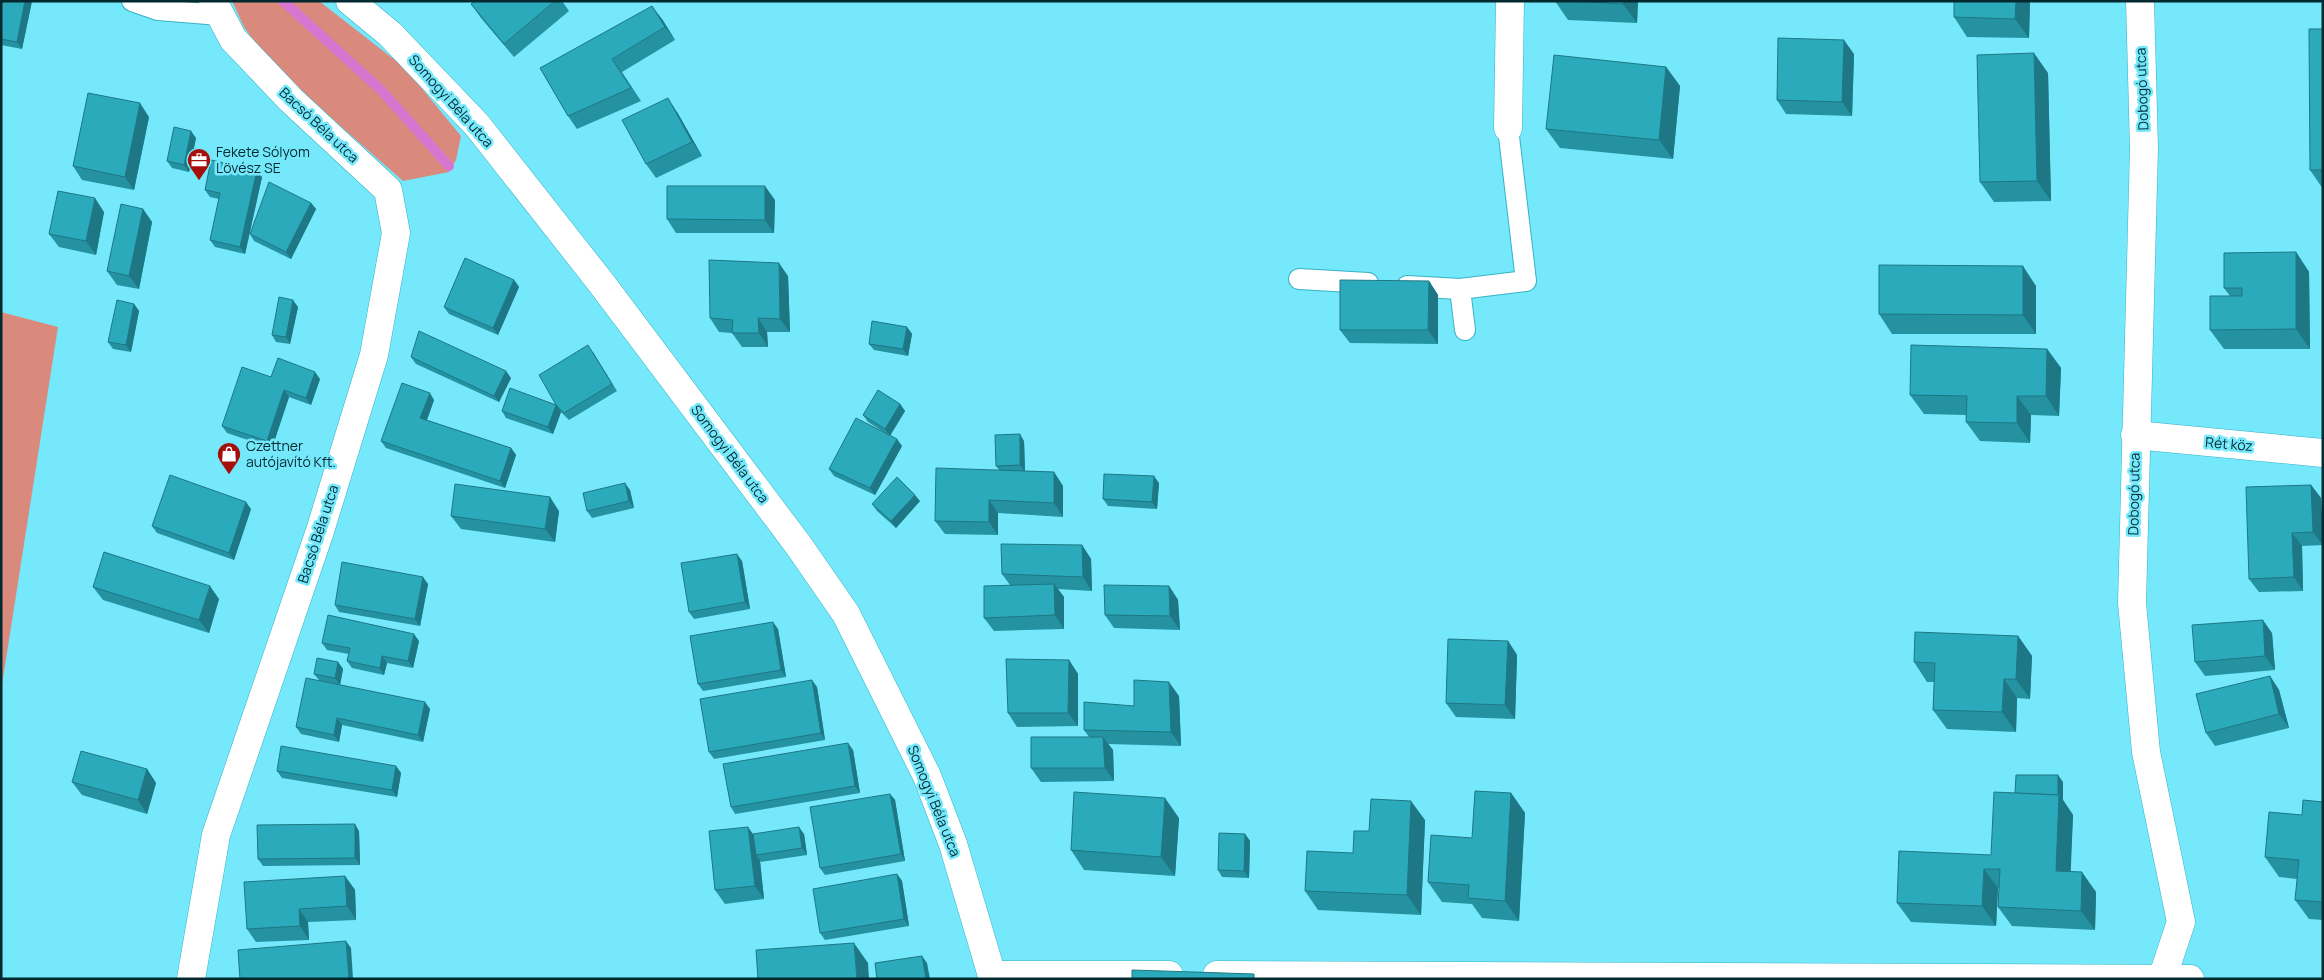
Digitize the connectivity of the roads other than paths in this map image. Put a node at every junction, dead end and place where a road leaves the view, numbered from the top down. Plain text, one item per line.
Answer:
1 (132, 1) edge
2 (350, 1) edge
3 (1510, 1) edge
4 (2140, 1) edge
5 (217, 8) edge
6 (1508, 128) joint
7 (1299, 279) dead end
8 (1460, 289) junction
9 (1465, 330) dead end
10 (2135, 435) junction
11 (2323, 453) edge
12 (992, 977) edge
13 (191, 979) edge
14 (2162, 979) edge
15 (2190, 979) edge

1 - 5 lane
2 - 12 street, Somogyi Béla utca
3 - 6 street
4 - 10 street, Dobogó utca
5 - 13 street, Bacsó Béla utca
6 - 8 lane
7 - 8 lane
8 - 9 lane
10 - 11 street, Rét köz
10 - 14 street, Dobogó utca
12 - 14 street
14 - 15 street

